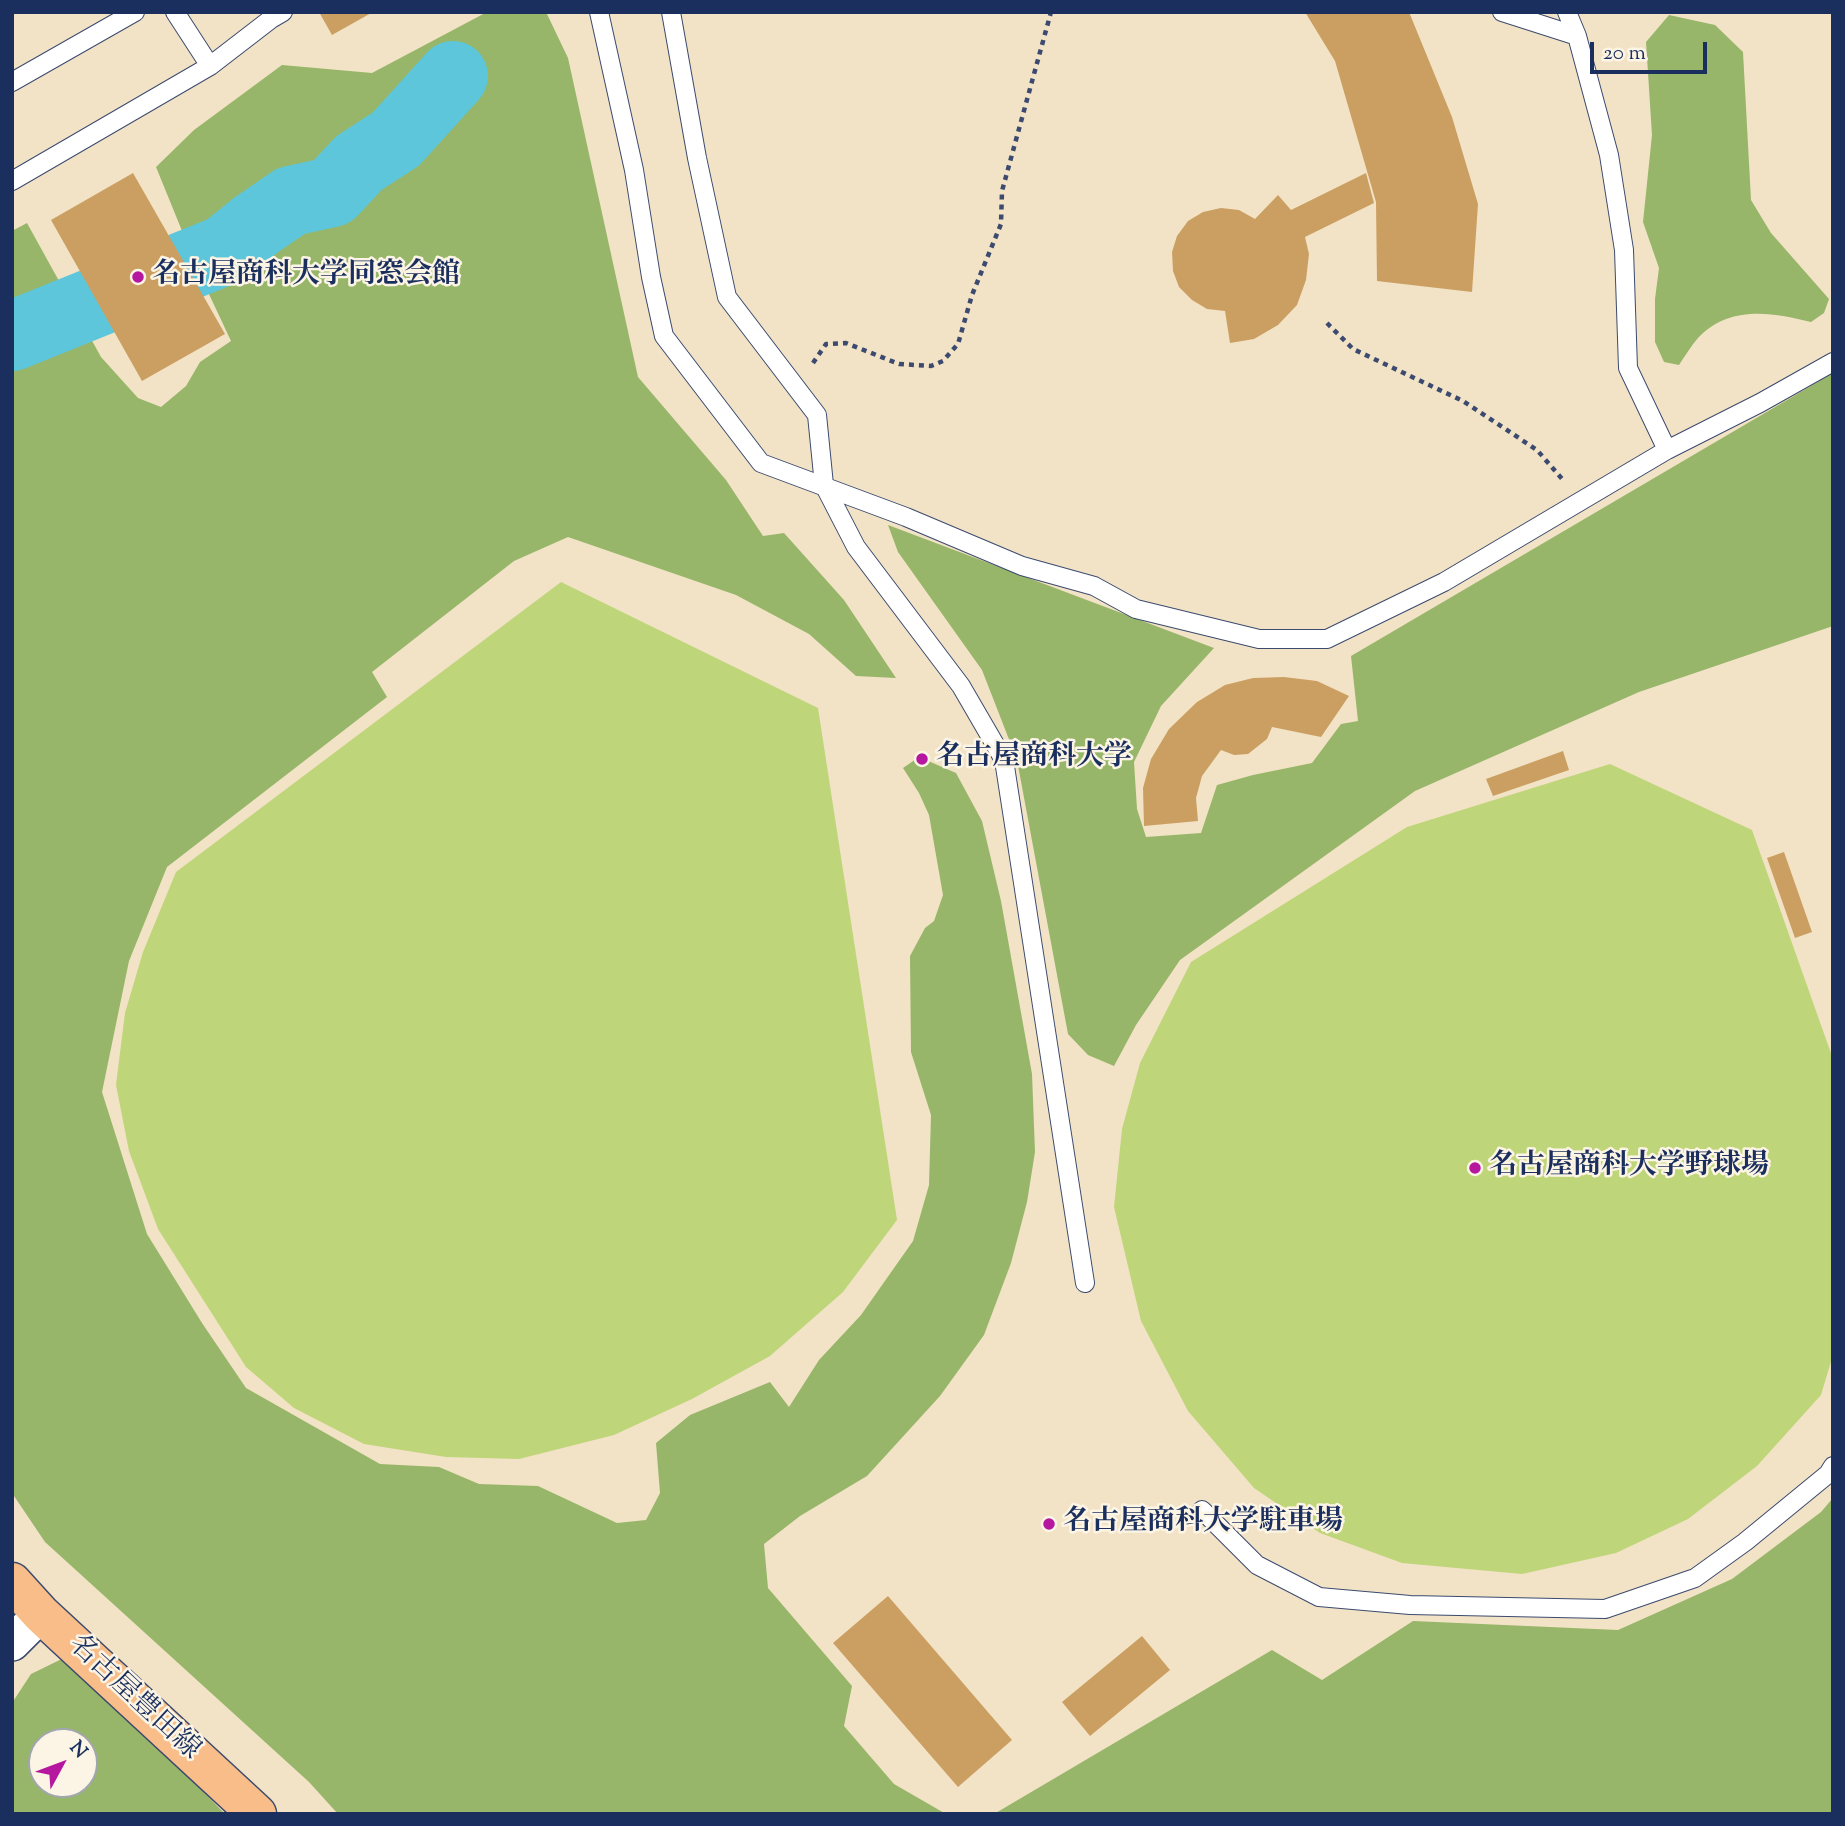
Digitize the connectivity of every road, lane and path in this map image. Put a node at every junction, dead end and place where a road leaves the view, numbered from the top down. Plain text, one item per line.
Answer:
1 (135, 12) edge
2 (175, 12) edge
3 (283, 12) edge
4 (599, 12) edge
5 (671, 12) edge
6 (1051, 12) edge
7 (1502, 12) edge
8 (1567, 12) edge
9 (1577, 36) junction
10 (210, 66) junction
11 (12, 82) edge
12 (12, 181) edge
13 (1327, 323) dead end
14 (1833, 362) edge
15 (794, 385) junction
16 (1667, 450) junction
17 (824, 485) junction
18 (1582, 501) junction
19 (1085, 1283) dead end
20 (1833, 1466) edge
21 (1202, 1510) dead end
22 (12, 1582) edge
23 (41, 1614) junction
24 (12, 1643) edge
25 (257, 1814) edge

1 - 11 lane
2 - 10 lane
3 - 10 lane
4 - 17 lane
5 - 15 lane
6 - 15 path
7 - 9 lane
8 - 9 lane
9 - 16 lane
10 - 12 lane
13 - 18 path
14 - 16 lane
15 - 17 lane
16 - 18 lane
17 - 18 lane
17 - 19 lane
20 - 21 lane
22 - 23 main road, 名古屋豊田線
23 - 24 street
23 - 25 main road, 名古屋豊田線

